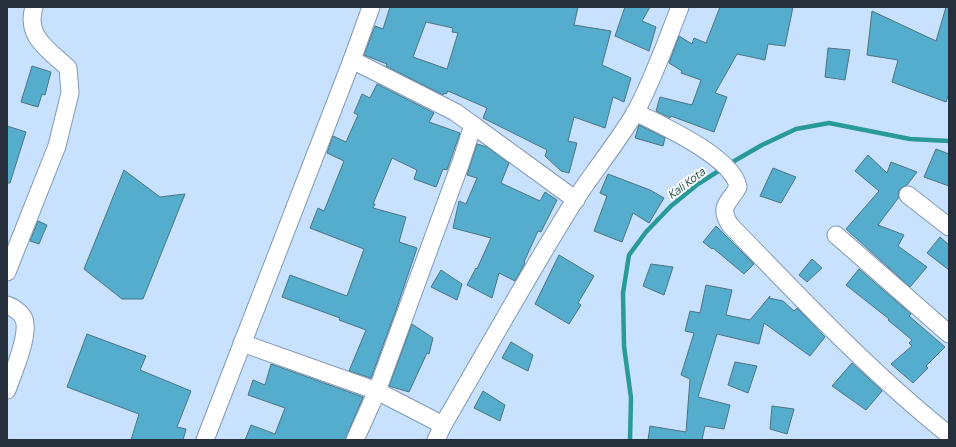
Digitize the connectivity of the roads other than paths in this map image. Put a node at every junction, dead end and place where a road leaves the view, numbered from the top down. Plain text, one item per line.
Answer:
1 (34, 7) edge
2 (371, 7) edge
3 (680, 7) edge
4 (352, 60) junction
5 (635, 112) junction
6 (473, 126) junction
7 (908, 195) dead end
8 (576, 200) junction
9 (949, 227) edge
10 (836, 235) dead end
11 (7, 272) edge
12 (7, 305) edge
13 (949, 334) edge
14 (242, 343) junction
15 (7, 390) edge
16 (377, 391) junction
17 (440, 432) edge
18 (943, 435) edge
19 (205, 440) edge
20 (355, 440) edge

1 - 11 street
2 - 4 street
3 - 5 street
4 - 6 street
4 - 14 street
5 - 8 street
5 - 18 street
6 - 8 street
6 - 16 street
7 - 9 street
8 - 17 street
10 - 13 street
12 - 15 street
14 - 16 street
14 - 19 street
16 - 17 street
16 - 20 street

